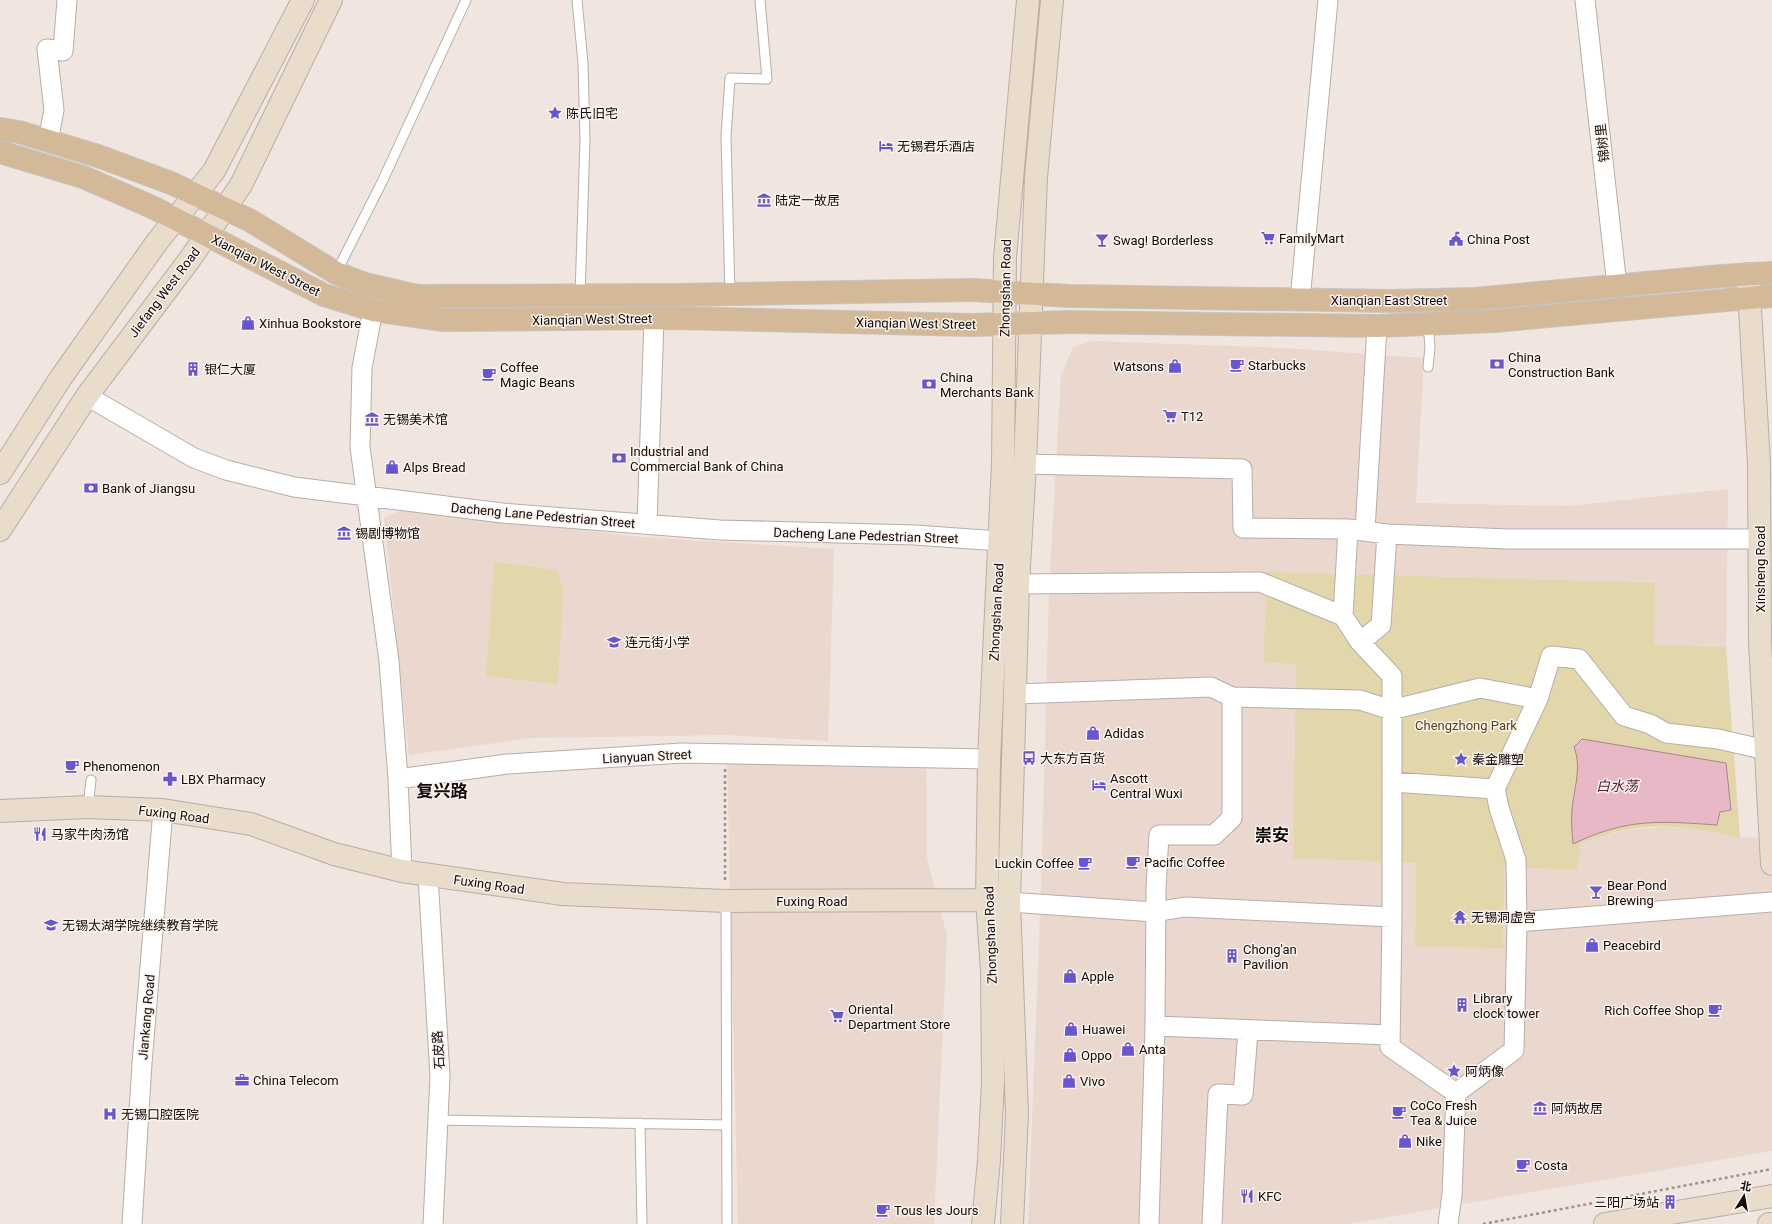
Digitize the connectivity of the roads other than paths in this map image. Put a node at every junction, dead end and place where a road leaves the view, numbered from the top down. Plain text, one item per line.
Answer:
1 (67, 0) edge
2 (303, 0) edge
3 (331, 0) edge
4 (466, 0) edge
5 (577, 0) edge
6 (760, 0) edge
7 (1028, 0) edge
8 (1052, 0) edge
9 (1328, 0) edge
10 (1586, 0) edge
11 (0, 129) edge
12 (48, 141) junction
13 (0, 152) edge
14 (194, 194) junction
15 (224, 208) junction
16 (175, 218) junction
17 (207, 234) junction
18 (336, 273) junction
19 (1772, 273) edge
20 (1748, 274) junction
21 (1618, 286) junction
22 (1005, 292) junction
23 (1032, 294) junction
24 (730, 295) junction
25 (580, 296) junction
26 (1772, 296) edge
27 (1750, 298) junction
28 (1300, 300) junction
29 (373, 310) junction
30 (654, 319) junction
31 (1030, 323) junction
32 (1004, 324) junction
33 (1428, 324) junction
34 (1377, 326) junction
35 (1428, 367) dead end
36 (86, 396) junction
37 (1025, 464) junction
38 (0, 474) edge
39 (367, 495) junction
40 (647, 524) junction
41 (0, 530) edge
42 (1357, 530) junction
43 (1387, 534) junction
44 (1760, 539) junction
45 (1010, 542) junction
46 (1018, 584) junction
47 (1342, 616) junction
48 (1360, 642) junction
49 (1014, 694) junction
50 (1232, 697) junction
51 (1538, 699) junction
52 (1391, 710) junction
53 (1766, 750) junction
54 (989, 759) junction
55 (398, 779) junction
56 (91, 780) dead end
57 (1392, 782) junction
58 (1495, 789) junction
59 (88, 808) junction
60 (163, 810) junction
61 (0, 811) edge
62 (1772, 864) edge
63 (402, 871) junction
64 (428, 876) junction
65 (987, 900) junction
66 (726, 901) junction
67 (1009, 902) junction
68 (1772, 902) edge
69 (1156, 912) junction
70 (1392, 918) junction
71 (1517, 922) junction
72 (1155, 1026) junction
73 (1248, 1031) junction
74 (1390, 1034) junction
75 (1456, 1093) junction
76 (438, 1120) junction
77 (640, 1123) junction
78 (727, 1125) junction
79 (1772, 1196) edge
80 (132, 1224) edge
81 (433, 1224) edge
82 (642, 1224) edge
83 (727, 1224) edge
84 (983, 1224) edge
85 (1012, 1224) edge
86 (1149, 1224) edge
87 (1212, 1224) edge
88 (1448, 1224) edge
89 (1604, 1224) edge

1 - 12 street
2 - 14 main road
3 - 15 main road, Jiefang West Road
4 - 18 lane
5 - 25 lane
6 - 24 lane
7 - 22 main road, Zhongshan Road
8 - 23 main road, Zhongshan Road
9 - 28 street
10 - 21 street, 锦树里
11 - 12 main road, Xianqian West Street
12 - 14 main road, Xianqian West Street
13 - 16 main road, Xianqian West Street
14 - 15 main road, Xianqian West Street
14 - 16 main road
15 - 17 main road, Jiefang West Road
15 - 18 main road, Xianqian West Street
16 - 17 main road, Xianqian West Street
16 - 38 main road
17 - 29 main road, Xianqian West Street
17 - 36 main road, Jiefang West Road
18 - 25 main road, Xianqian West Street
19 - 20 main road, Xianqian East Street
20 - 21 main road, Xianqian East Street
20 - 27 main road, Xinsheng Road
21 - 28 main road, Xianqian East Street
22 - 23 main road, Xianqian East Street
22 - 24 main road, Xianqian West Street
22 - 32 main road, Zhongshan Road
23 - 28 main road, Xianqian East Street
23 - 31 main road, Zhongshan Road
24 - 25 main road, Xianqian West Street
26 - 27 main road, Xianqian East Street
27 - 33 main road, Xianqian East Street
27 - 44 main road, Xinsheng Road
29 - 30 main road, Xianqian West Street
29 - 39 street
30 - 32 main road, Xianqian West Street
30 - 40 street
31 - 32 main road, Xianqian West Street
31 - 34 main road, Xianqian East Street
31 - 37 main road, Zhongshan Road
32 - 45 main road, Zhongshan Road
33 - 34 main road, Xianqian East Street
33 - 35 lane
34 - 42 street
36 - 39 street, Dacheng Lane Pedestrian Street
36 - 41 main road, Jiefang West Road
37 - 42 street
37 - 45 main road, Zhongshan Road
39 - 40 street, Dacheng Lane Pedestrian Street
39 - 55 street
40 - 45 street, Dacheng Lane Pedestrian Street
42 - 43 street
42 - 47 street
43 - 44 street
43 - 48 street
44 - 53 main road, Xinsheng Road
45 - 46 main road, Zhongshan Road
45 - 54 main road, Zhongshan Road
46 - 47 street
46 - 49 main road, Zhongshan Road
47 - 48 street
48 - 52 street
49 - 50 street
49 - 67 main road, Zhongshan Road
50 - 52 street
50 - 69 street
51 - 52 street
51 - 53 street
51 - 58 street
52 - 57 street
53 - 62 main road, Xinsheng Road
54 - 55 street, Lianyuan Street
54 - 65 main road, Zhongshan Road
55 - 63 street
56 - 59 lane
57 - 58 street
57 - 70 street
58 - 71 street
59 - 60 main road, Fuxing Road
59 - 61 main road, Fuxing Road
60 - 63 main road, Fuxing Road
60 - 80 street, Jiankang Road
63 - 64 main road, Fuxing Road
64 - 66 main road, Fuxing Road
64 - 76 street, 石皮路
65 - 66 main road, Fuxing Road
65 - 84 main road, Zhongshan Road
66 - 78 lane
67 - 69 street
67 - 85 main road, Zhongshan Road
68 - 71 street
69 - 70 street
69 - 72 street
70 - 74 street
71 - 75 street
72 - 73 street
72 - 86 street
73 - 74 street
73 - 87 street
74 - 75 street
75 - 88 street
76 - 77 lane
76 - 81 street, 石皮路
77 - 78 lane
77 - 82 lane
78 - 83 lane
79 - 89 main road

